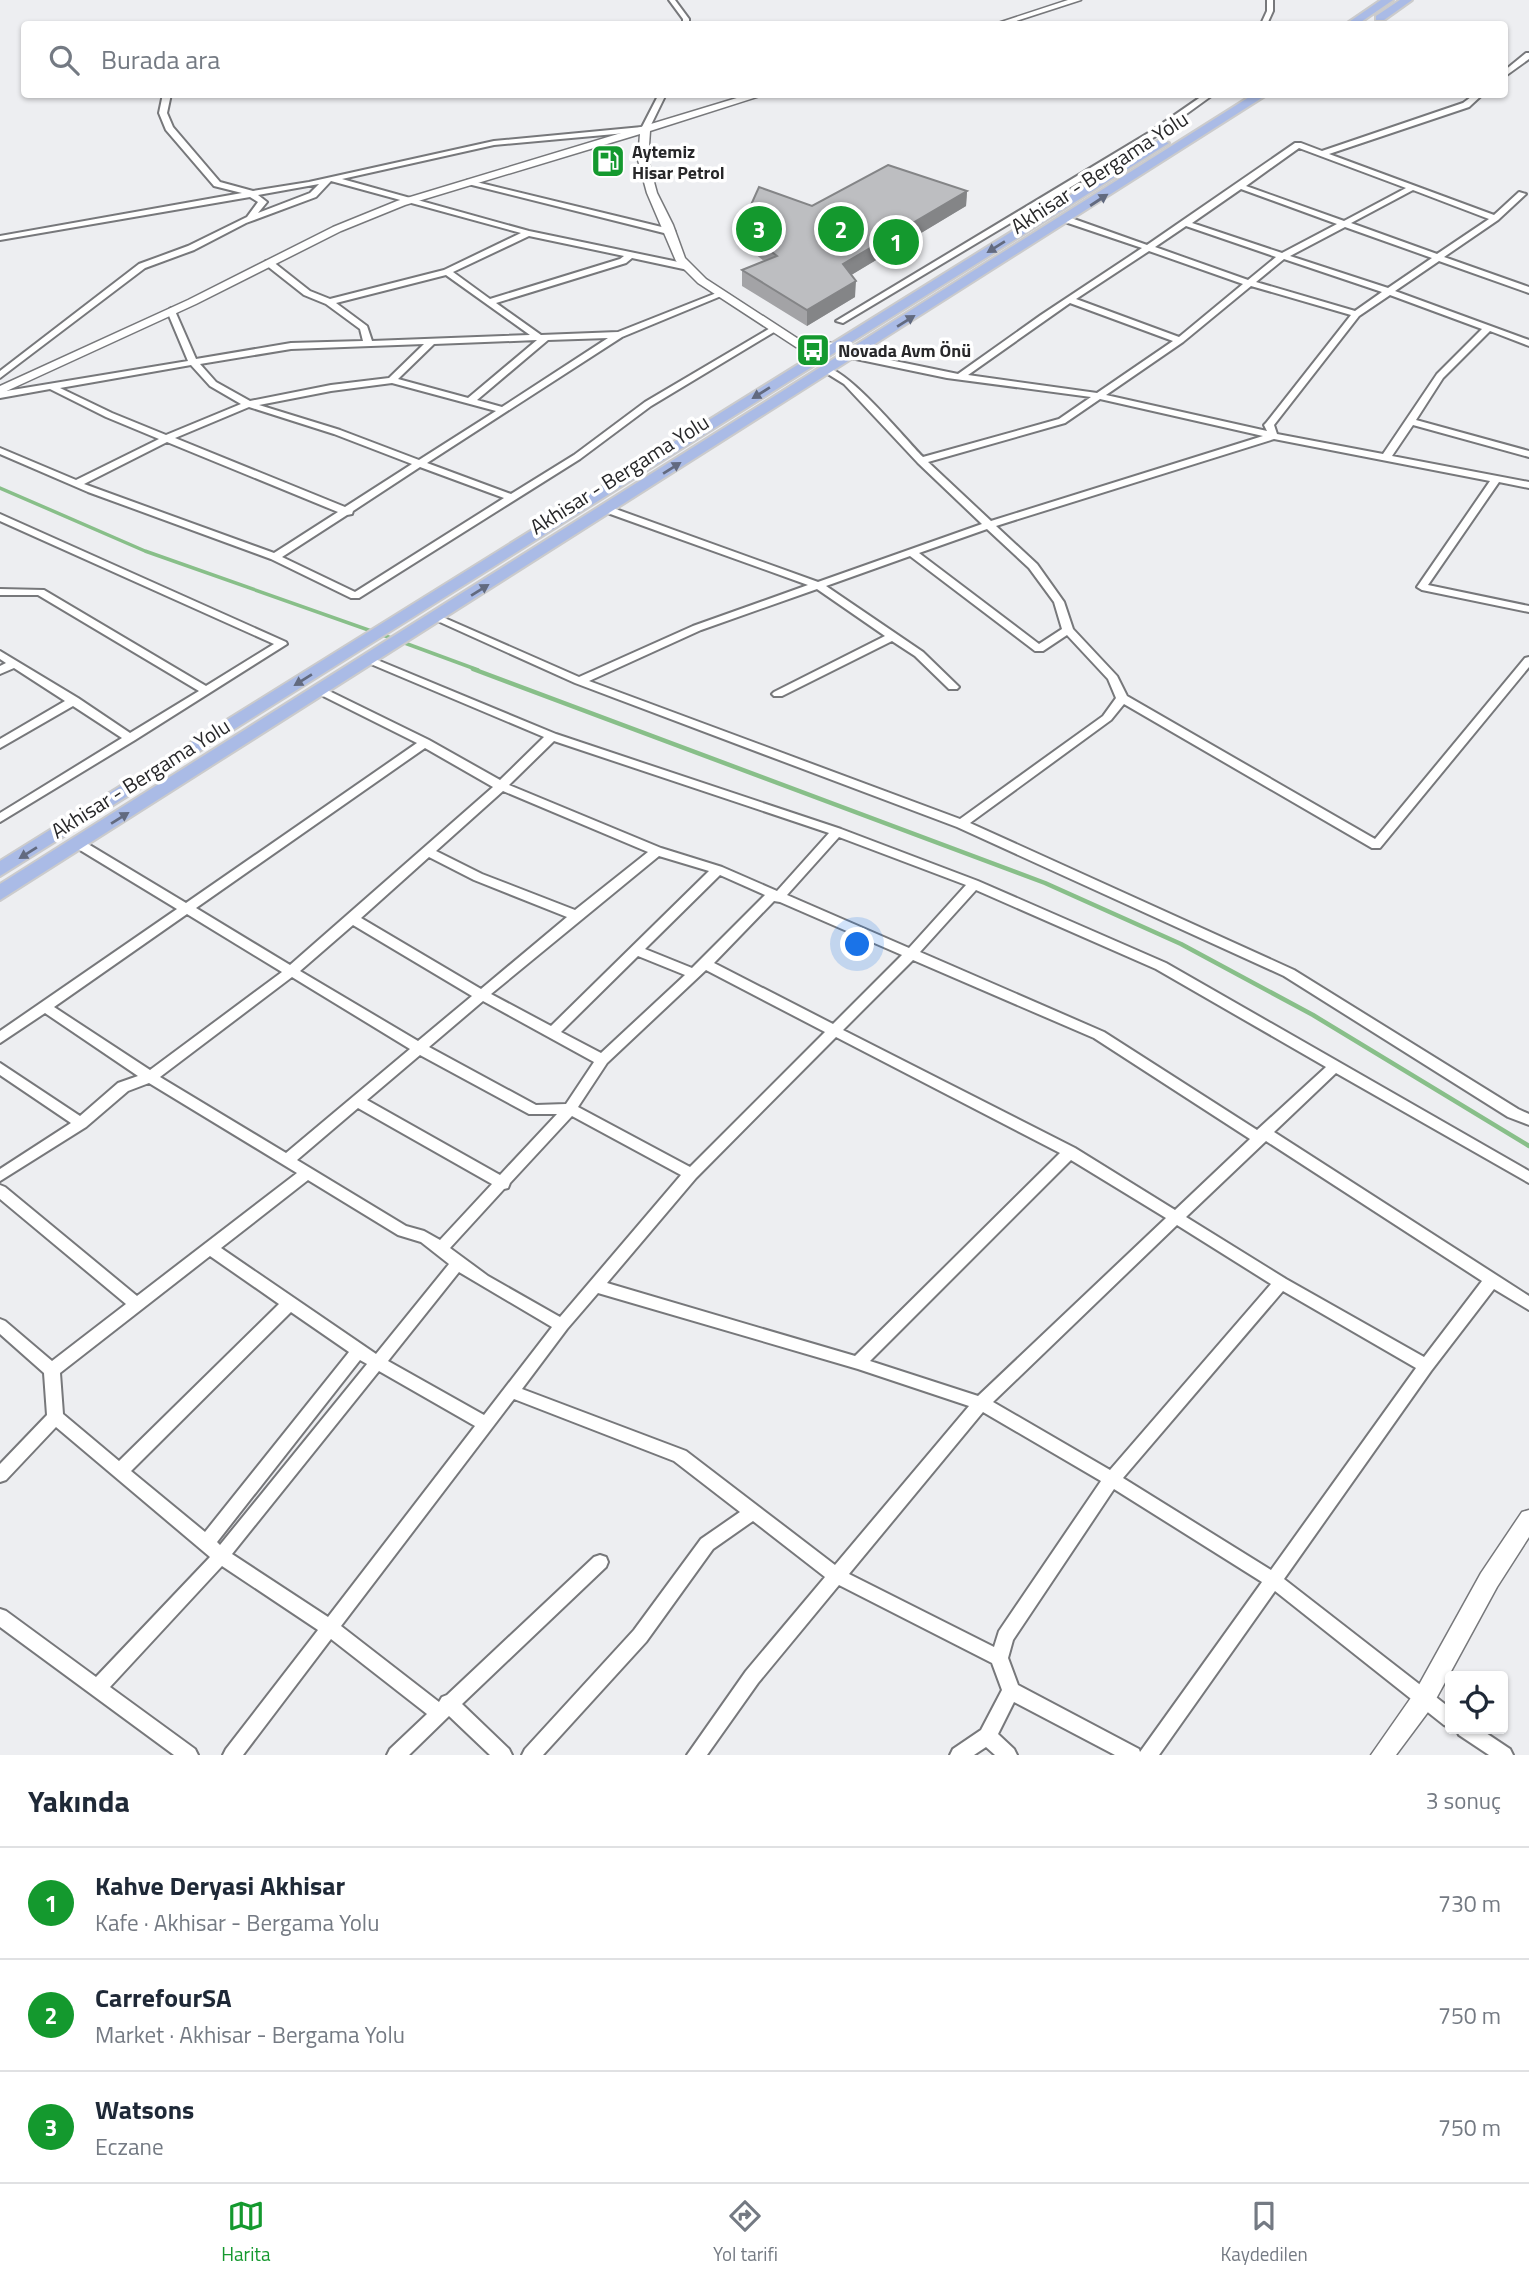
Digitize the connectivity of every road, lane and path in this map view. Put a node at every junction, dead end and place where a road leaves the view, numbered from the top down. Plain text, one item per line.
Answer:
1 (672, 0) edge
2 (1077, 0) edge
3 (1270, 0) edge
4 (1388, 0) edge
5 (1407, 0) edge
6 (686, 21) edge
7 (1009, 21) edge
8 (1265, 21) edge
9 (1356, 21) edge
10 (1376, 21) edge
11 (1528, 55) edge
12 (1508, 72) edge
13 (166, 98) edge
14 (661, 98) edge
15 (749, 98) edge
16 (1206, 98) edge
17 (1235, 98) edge
18 (1257, 98) edge
19 (1475, 98) edge
20 (645, 129) junction
21 (1322, 153) junction
22 (330, 178) junction
23 (471, 182) junction
24 (1242, 187) junction
25 (1414, 187) junction
26 (250, 192) junction
27 (1522, 194) dead end
28 (411, 200) junction
29 (1495, 218) junction
30 (248, 219) junction
31 (1068, 220) junction
32 (1187, 224) junction
33 (1345, 224) junction
34 (671, 232) junction
35 (528, 233) junction
36 (0, 238) edge
37 (1150, 248) junction
38 (630, 255) junction
39 (1438, 256) junction
40 (1280, 257) junction
41 (269, 263) junction
42 (688, 267) junction
43 (447, 272) junction
44 (1247, 282) junction
45 (1529, 289) edge
46 (1388, 291) junction
47 (722, 294) junction
48 (1070, 300) junction
49 (329, 302) junction
50 (489, 302) junction
51 (171, 311) junction
52 (1356, 314) junction
53 (840, 321) dead end
54 (1489, 327) junction
55 (775, 329) junction
56 (619, 335) junction
57 (542, 337) junction
58 (1180, 340) junction
59 (431, 342) junction
60 (368, 343) junction
61 (1529, 343) edge
62 (800, 345) junction
63 (838, 346) junction
64 (852, 355) junction
65 (191, 360) junction
66 (826, 369) junction
67 (798, 370) junction
68 (0, 375) edge
69 (961, 376) junction
70 (393, 380) junction
71 (49, 386) junction
72 (0, 392) edge
73 (1097, 396) junction
74 (471, 400) junction
75 (248, 404) junction
76 (504, 410) junction
77 (1410, 421) junction
78 (1273, 436) junction
79 (167, 438) junction
80 (0, 451) edge
81 (1529, 454) edge
82 (1387, 456) junction
83 (921, 461) junction
84 (416, 465) junction
85 (1497, 478) junction
86 (76, 484) junction
87 (1529, 485) edge
88 (513, 498) junction
89 (607, 509) junction
90 (348, 512) junction
91 (0, 517) edge
92 (988, 525) junction
93 (913, 553) junction
94 (275, 557) junction
95 (820, 586) junction
96 (0, 592) edge
97 (1529, 609) edge
98 (429, 622) junction
99 (1068, 630) junction
100 (893, 636) junction
101 (365, 652) junction
102 (0, 654) edge
103 (1529, 660) edge
104 (14, 663) junction
105 (0, 671) edge
106 (579, 681) junction
107 (953, 687) dead end
108 (207, 691) junction
109 (321, 691) junction
110 (778, 694) dead end
111 (1122, 698) junction
112 (74, 700) junction
113 (552, 736) junction
114 (131, 737) junction
115 (425, 743) junction
116 (0, 744) edge
117 (501, 786) junction
118 (0, 818) edge
119 (961, 824) junction
120 (837, 832) junction
121 (79, 844) junction
122 (657, 850) junction
123 (428, 851) junction
124 (0, 870) edge
125 (718, 870) junction
126 (974, 884) junction
127 (0, 893) edge
128 (775, 897) junction
129 (185, 909) junction
130 (575, 915) junction
131 (352, 919) junction
132 (636, 950) junction
133 (912, 953) junction
134 (705, 964) junction
135 (290, 972) junction
136 (694, 974) junction
137 (480, 995) junction
138 (45, 1007) junction
139 (836, 1030) junction
140 (551, 1034) junction
141 (0, 1038) edge
142 (419, 1048) junction
143 (602, 1060) junction
144 (1335, 1066) junction
145 (0, 1068) edge
146 (149, 1077) junction
147 (358, 1101) junction
148 (570, 1109) junction
149 (1529, 1120) edge
150 (81, 1123) junction
151 (1260, 1134) junction
152 (1070, 1152) junction
153 (289, 1159) junction
154 (309, 1172) junction
155 (691, 1174) junction
156 (0, 1177) edge
157 (1529, 1178) edge
158 (503, 1184) junction
159 (0, 1191) edge
160 (1176, 1216) junction
161 (442, 1247) junction
162 (212, 1250) junction
163 (458, 1263) junction
164 (1492, 1280) junction
165 (1281, 1283) junction
166 (596, 1286) junction
167 (135, 1303) junction
168 (290, 1303) junction
169 (1529, 1304) edge
170 (0, 1325) edge
171 (562, 1325) junction
172 (359, 1350) junction
173 (376, 1362) junction
174 (858, 1363) junction
175 (1426, 1366) junction
176 (52, 1370) junction
177 (512, 1392) junction
178 (981, 1403) junction
179 (55, 1418) junction
180 (486, 1425) junction
181 (121, 1470) junction
182 (0, 1475) edge
183 (1112, 1479) junction
184 (751, 1513) junction
185 (1529, 1519) edge
186 (206, 1543) junction
187 (221, 1556) junction
188 (600, 1562) dead end
189 (835, 1575) junction
190 (1274, 1581) junction
191 (0, 1617) edge
192 (330, 1628) junction
193 (999, 1658) junction
194 (97, 1688) junction
195 (1011, 1691) junction
196 (1423, 1700) junction
197 (443, 1708) junction
198 (1445, 1715) edge
199 (1472, 1734) edge
200 (987, 1736) junction
201 (189, 1755) edge
202 (232, 1755) edge
203 (396, 1755) edge
204 (503, 1755) edge
205 (531, 1755) edge
206 (695, 1755) edge
207 (959, 1755) edge
208 (1008, 1755) edge
209 (1133, 1755) edge
210 (1148, 1755) edge
211 (1381, 1755) edge
212 (1504, 1755) edge

1 - 6 street
2 - 7 street
3 - 8 street
4 - 9 main road
5 - 10 main road
11 - 12 street
13 - 26 street
14 - 20 street
15 - 20 street
16 - 53 street
17 -> 63 main road, Akhisar - Bergama Yolu
31 -> 18 main road, Akhisar - Bergama Yolu
19 - 21 street
20 - 22 street
20 - 23 street
20 - 34 street
21 - 24 street
21 - 25 street
22 - 26 street
22 - 28 street
22 - 30 street
23 - 28 street
23 - 34 street
24 - 32 street
24 - 33 street
25 - 29 street
25 - 33 street
26 - 30 street
26 - 36 street
27 - 29 street
28 - 35 street
28 - 41 street
29 - 39 street
30 - 68 street
31 - 37 street
64 -> 31 main road, Akhisar - Bergama Yolu
32 - 37 street
32 - 40 street
33 - 39 street
33 - 40 street
34 - 42 street
35 - 38 street
35 - 43 street
37 - 44 street
37 - 48 street
38 - 42 street
38 - 50 street
39 - 45 street
39 - 46 street
40 - 44 street
40 - 46 street
41 - 49 street
41 - 51 street
42 - 47 street
43 - 49 street
43 - 50 street
44 - 52 street
44 - 58 street
46 - 52 street
46 - 54 street
47 - 55 street
47 - 56 street
48 - 58 street
48 - 69 street
49 - 60 street
50 - 57 street
51 - 65 street
51 - 72 street
52 - 78 street
54 - 61 street
54 - 77 street
55 - 62 street
55 - 88 street
56 - 57 street
56 - 76 street
57 - 59 street
57 - 74 street
58 - 73 street
59 - 60 street
59 - 70 street
60 - 65 street
62 - 63 street
62 - 67 street
63 - 67 main road, Akhisar - Bergama Yolu
64 - 66 main road, Akhisar - Bergama Yolu
64 - 69 street
65 - 71 street
65 - 75 street
66 - 83 street
89 -> 66 main road, Akhisar - Bergama Yolu
67 -> 101 main road, Akhisar - Bergama Yolu
69 - 73 street
70 - 74 street
70 - 75 street
71 - 72 street
71 - 79 street
73 - 78 street
73 - 83 street
74 - 76 street
75 - 79 street
75 - 84 street
76 - 84 street
77 - 81 street
77 - 82 street
78 - 82 street
78 - 92 street
79 - 86 street
79 - 90 street
80 - 86 street
82 - 85 street
83 - 92 street
84 - 88 street
84 - 90 street
85 - 87 street
85 - 97 street
86 - 94 street
88 - 94 street
89 - 95 street
98 -> 89 main road, Akhisar - Bergama Yolu
90 - 94 street
91 - 108 street
92 - 93 street
92 - 99 street
93 - 95 street
93 - 99 street
95 - 100 street
95 - 106 street
96 - 108 street
98 - 101 main road, Akhisar - Bergama Yolu
98 - 106 street
99 - 111 street
100 - 107 street
100 - 110 street
101 - 109 main road, Akhisar - Bergama Yolu
101 - 113 street
101 -> 124 main road, Akhisar - Bergama Yolu
102 - 104 street
103 - 111 street
104 - 105 street
104 - 112 street
106 - 119 street
108 - 114 street
109 - 115 street
121 -> 109 main road, Akhisar - Bergama Yolu
111 - 119 street
112 - 114 street
112 - 116 street
113 - 117 street
113 - 120 street
114 - 118 street
115 - 117 street
115 - 129 street
117 - 122 street
117 - 123 street
119 - 149 street
120 - 126 street
120 - 128 street
121 - 127 main road, Akhisar - Bergama Yolu
121 - 129 street
122 - 125 street
122 - 130 street
123 - 130 street
123 - 131 street
125 - 128 street
125 - 132 street
126 - 133 street
126 - 144 street
128 - 133 street
128 - 134 street
129 - 135 street
129 - 138 street
130 - 137 street
131 - 135 street
131 - 137 street
132 - 136 street
132 - 140 street
133 - 139 street
133 - 151 street
134 - 136 street
134 - 139 street
135 - 142 street
135 - 146 street
136 - 143 street
137 - 140 street
137 - 142 street
138 - 141 street
138 - 146 street
139 - 152 street
139 - 155 street
140 - 143 street
142 - 147 street
142 - 148 street
143 - 148 street
144 - 151 street
144 - 157 street
145 - 150 street
146 - 150 street
146 - 153 street
147 - 153 street
147 - 158 street
148 - 155 street
148 - 158 street
150 - 156 street
151 - 160 street
151 - 164 street
152 - 160 street
152 - 174 street
153 - 154 street
154 - 161 street
154 - 162 street
155 - 166 street
158 - 161 street
159 - 167 street
160 - 165 street
160 - 178 street
161 - 163 street
162 - 167 street
162 - 168 street
163 - 171 street
163 - 173 street
164 - 169 street
164 - 175 street
165 - 175 street
165 - 183 street
166 - 171 street
166 - 174 street
167 - 176 street
168 - 172 street
168 - 181 street
170 - 176 street
171 - 177 street
172 - 173 street
172 - 186 street
173 - 180 street
173 - 187 street
174 - 178 street
175 - 190 street
176 - 179 street
177 - 180 street
177 - 184 street
178 - 183 street
178 - 189 street
179 - 181 street
179 - 182 street
180 - 192 street
181 - 186 street
183 - 190 street
183 - 193 street
184 - 189 street
184 - 205 street
185 - 196 street
186 - 187 street
187 - 192 street
187 - 194 street
188 - 197 street
189 - 193 street
189 - 206 street
190 - 196 street
190 - 210 street
191 - 194 street
192 - 197 street
192 - 202 street
193 - 195 street
194 - 201 street
195 - 200 street
195 - 209 street
196 - 198 street
196 - 211 street
197 - 203 street
197 - 204 street
199 - 212 street
200 - 207 street
200 - 208 street

